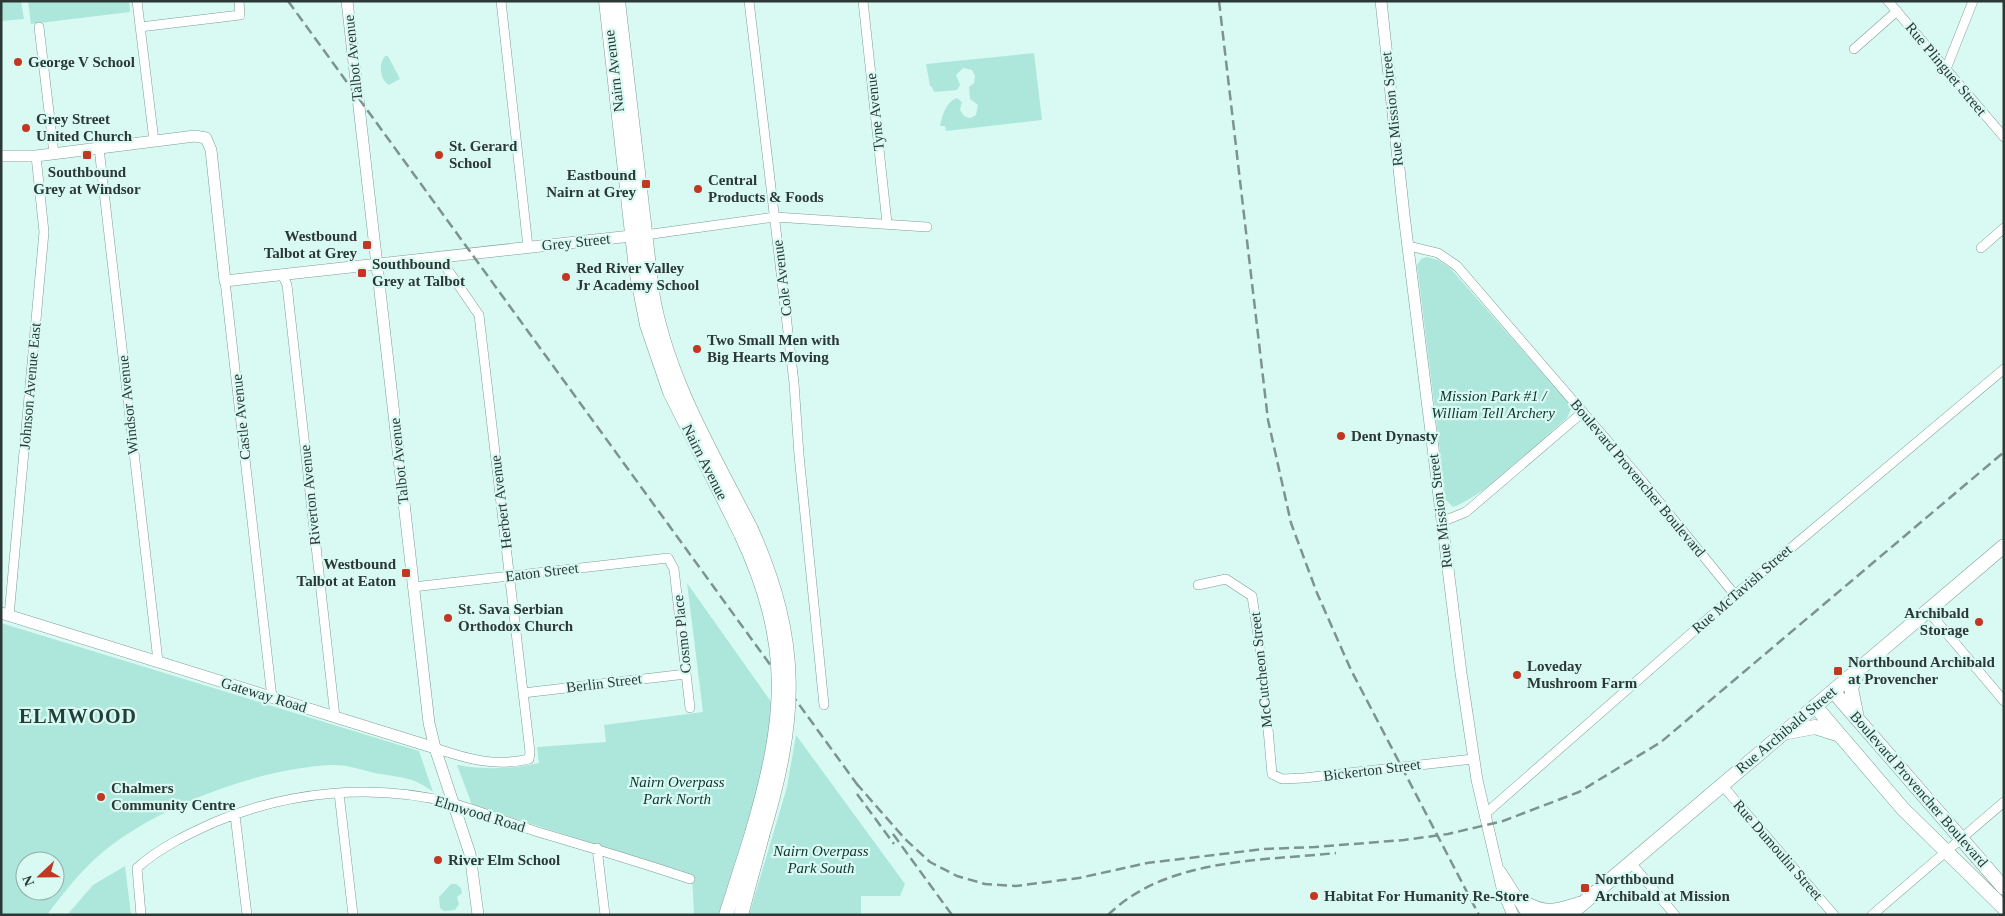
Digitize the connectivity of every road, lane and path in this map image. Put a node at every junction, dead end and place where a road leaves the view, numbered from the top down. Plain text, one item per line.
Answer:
1 (137, 1) edge
2 (239, 1) edge
3 (347, 1) edge
4 (501, 1) edge
5 (606, 1) edge
6 (618, 1) edge
7 (749, 1) edge
8 (863, 1) edge
9 (1381, 1) edge
10 (1888, 1) edge
11 (1973, 1) edge
12 (1896, 12) junction
13 (39, 27) dead end
14 (140, 27) junction
15 (1854, 49) dead end
16 (619, 65) junction
17 (1946, 69) junction
18 (621, 132) junction
19 (2004, 137) edge
20 (154, 142) junction
21 (635, 144) junction
22 (99, 148) junction
23 (54, 154) junction
24 (1, 156) edge
25 (36, 156) junction
26 (775, 217) junction
27 (887, 223) junction
28 (927, 227) dead end
29 (2004, 228) edge
30 (639, 236) junction
31 (1409, 246) junction
32 (528, 247) junction
33 (1981, 248) dead end
34 (439, 258) junction
35 (377, 263) junction
36 (282, 274) junction
37 (225, 282) junction
38 (2004, 369) edge
39 (1583, 412) junction
40 (1441, 522) junction
41 (2004, 546) edge
42 (670, 560) joint
43 (510, 576) junction
44 (1198, 585) dead end
45 (413, 587) junction
46 (1735, 595) junction
47 (1928, 611) junction
48 (5, 614) edge
49 (158, 661) junction
50 (1864, 664) junction
51 (686, 674) junction
52 (1833, 691) junction
53 (523, 693) junction
54 (272, 698) junction
55 (2004, 701) edge
56 (824, 705) dead end
57 (1815, 706) junction
58 (690, 708) dead end
59 (336, 717) junction
60 (1860, 721) junction
61 (1840, 735) junction
62 (1778, 736) junction
63 (435, 748) junction
64 (1473, 758) junction
65 (529, 759) joint
66 (1272, 774) joint
67 (1722, 785) junction
68 (339, 793) junction
69 (2004, 802) edge
70 (454, 804) junction
71 (235, 814) junction
72 (1484, 814) junction
73 (757, 834) junction
74 (1960, 840) junction
75 (597, 848) junction
76 (1945, 852) junction
77 (1631, 863) junction
78 (1499, 870) junction
79 (690, 879) dead end
80 (2004, 888) edge
81 (1521, 901) junction
82 (1584, 902) junction
83 (2004, 908) edge
84 (141, 915) edge
85 (246, 915) edge
86 (353, 915) edge
87 (478, 915) edge
88 (605, 915) edge
89 (726, 915) edge
90 (740, 915) edge
91 (1513, 915) edge
92 (1528, 915) edge
93 (1569, 915) edge
94 (1675, 915) edge
95 (1834, 915) edge
96 (1872, 915) edge

1 - 14 street
2 - 14 street
3 - 35 street, Talbot Avenue
4 - 32 street
5 - 16 main road, Nairn Avenue
6 - 16 main road, Nairn Avenue
7 - 26 street, Cole Avenue
8 - 27 street, Tyne Avenue
9 - 31 street, Rue Mission Street
10 - 12 street, Rue Plinguet Street
11 - 17 street
12 - 15 street
12 - 17 street, Rue Plinguet Street
13 - 23 street
14 - 20 street
16 - 18 main road, Nairn Avenue
16 - 21 main road, Nairn Avenue
17 - 19 street, Rue Plinguet Street
18 - 21 main road
18 - 30 main road, Nairn Avenue
20 - 22 street
20 - 37 street, Castle Avenue
21 - 30 main road, Nairn Avenue
22 - 23 street
22 - 49 street, Windsor Avenue
23 - 25 street
24 - 25 street
25 - 48 street, Johnson Avenue East
26 - 27 street, Grey Street
26 - 30 street, Grey Street
26 - 56 street, Cole Avenue
27 - 28 street, Grey Street
29 - 33 street
30 - 32 street, Grey Street
30 - 73 main road, Nairn Avenue, bridge
31 - 39 street, Boulevard Provencher Boulevard
31 - 40 street, Rue Mission Street
32 - 34 street, Grey Street
34 - 35 street, Grey Street
34 - 43 street, Herbert Avenue
35 - 36 street, Grey Street
35 - 45 street, Talbot Avenue
36 - 37 street, Grey Street
36 - 59 street, Riverton Avenue
37 - 54 street, Castle Avenue
38 - 46 street, Rue McTavish Street
39 - 40 street
39 - 46 street, Boulevard Provencher Boulevard
40 - 64 street, Rue Mission Street
41 - 47 main road, Rue Archibald Street
42 - 43 street, Eaton Street
42 - 51 street, Cosmo Place
43 - 45 street, Eaton Street
43 - 53 street, Herbert Avenue
44 - 66 street, McCutcheon Street
45 - 63 street, Talbot Avenue
46 - 72 street, Rue McTavish Street
47 - 50 main road, Rue Archibald Street
47 - 55 street
48 - 49 street, Gateway Road
49 - 54 street, Gateway Road
50 - 52 main road, Rue Archibald Street
50 - 60 main road
51 - 53 street, Berlin Street
51 - 58 street, Cosmo Place
52 - 57 main road, Rue Archibald Street
52 - 60 main road, Boulevard Provencher Boulevard
53 - 65 street, Herbert Avenue
54 - 59 street, Gateway Road
57 - 61 main road, Boulevard Provencher Boulevard
57 - 62 main road, Rue Archibald Street
59 - 63 street, Gateway Road
60 - 74 main road, Boulevard Provencher Boulevard
61 - 62 main road
61 - 76 main road, Boulevard Provencher Boulevard
62 - 67 main road, Rue Archibald Street
63 - 65 street, Gateway Road
63 - 70 street, Talbot Avenue
64 - 66 street, Bickerton Street
64 - 72 street, Rue Mission Street
67 - 77 main road, Rue Archibald Street
67 - 95 street, Rue Dumoulin Street
68 - 70 street, Elmwood Road
68 - 71 street, Elmwood Road
68 - 86 street
69 - 74 street
70 - 75 street, Elmwood Road
70 - 87 street, Talbot Avenue
71 - 84 street, Elmwood Road
71 - 85 street
72 - 78 street, Rue Mission Street
73 - 89 main road, Nairn Avenue
73 - 90 main road, Nairn Avenue
74 - 76 street
74 - 80 main road, Boulevard Provencher Boulevard
75 - 79 street, Elmwood Road
75 - 88 street
76 - 83 main road, Boulevard Provencher Boulevard
76 - 96 street
77 - 82 main road, Rue Archibald Street
77 - 94 street
78 - 81 street, Rue Mission Street
78 - 91 street, Rue Mission Street
81 - 82 main road
81 - 92 street, Rue Mission Street
82 - 93 main road, Rue Archibald Street

